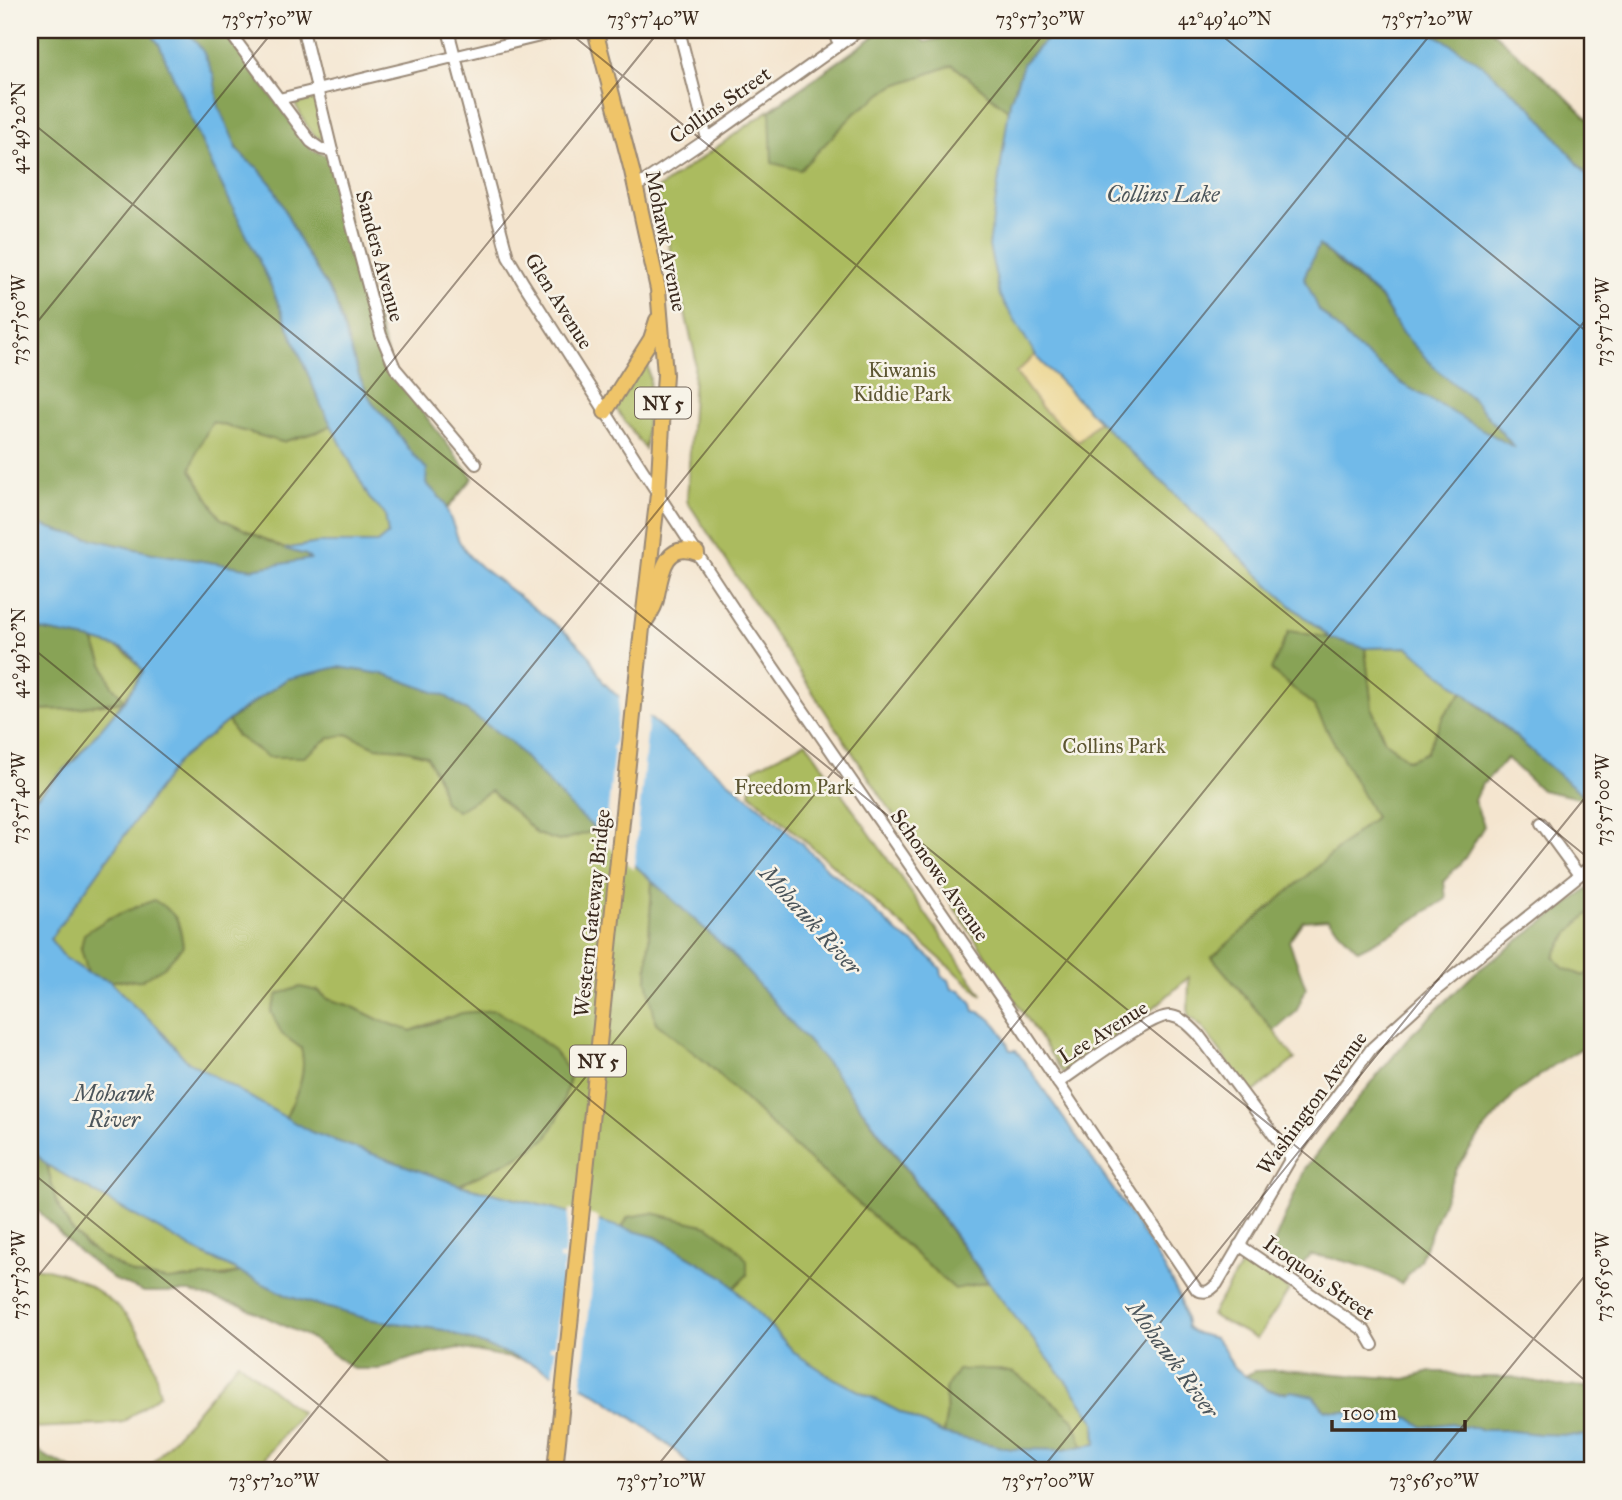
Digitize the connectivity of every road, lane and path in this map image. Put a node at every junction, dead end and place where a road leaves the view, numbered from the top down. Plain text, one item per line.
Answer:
1 (228, 30) edge
2 (303, 30) edge
3 (448, 30) edge
4 (565, 30) edge
5 (595, 30) edge
6 (679, 30) edge
7 (831, 30) edge
8 (860, 30) edge
9 (840, 44) junction
10 (455, 57) junction
11 (318, 91) junction
12 (279, 99) junction
13 (707, 139) junction
14 (332, 151) junction
15 (636, 187) junction
16 (659, 312) junction
17 (606, 412) junction
18 (476, 464) dead end
19 (658, 494) junction
20 (697, 553) junction
21 (642, 628) junction
22 (638, 672) joint
23 (1541, 823) dead end
24 (1592, 865) edge
25 (1579, 875) junction
26 (1058, 1083) junction
27 (1292, 1158) junction
28 (1239, 1245) junction
29 (1189, 1279) joint
30 (1373, 1345) dead end
31 (555, 1470) edge

1 - 12 street
2 - 11 street, Sanders Avenue
3 - 10 street, Glen Avenue
4 - 10 street
5 - 15 main road, Mohawk Avenue / NY 5
6 - 13 street
7 - 9 street
8 - 9 street, Collins Street
9 - 13 street, Collins Street
10 - 11 street
10 - 17 street, Glen Avenue
11 - 12 street
11 - 14 street, Sanders Avenue
12 - 14 street
13 - 15 street, Collins Street
14 - 18 street, Sanders Avenue
15 - 16 main road, Mohawk Avenue / NY 5
16 - 17 main road
16 - 19 main road, Mohawk Avenue / NY 5
17 - 19 street, Glen Avenue
19 - 20 street, Schonowe Avenue
19 - 21 main road, Mohawk Avenue / NY 5
20 - 21 main road
20 - 26 street, Schonowe Avenue
21 - 22 main road, Mohawk Avenue / NY 5
22 - 31 main road, Western Gateway Bridge / NY 5
23 - 25 street
24 - 25 street, Washington Avenue
25 - 27 street, Washington Avenue
26 - 27 street, Lee Avenue
26 - 29 street, Schonowe Avenue
27 - 28 street, Washington Avenue
28 - 29 street, Washington Avenue
28 - 30 street, Iroquois Street

